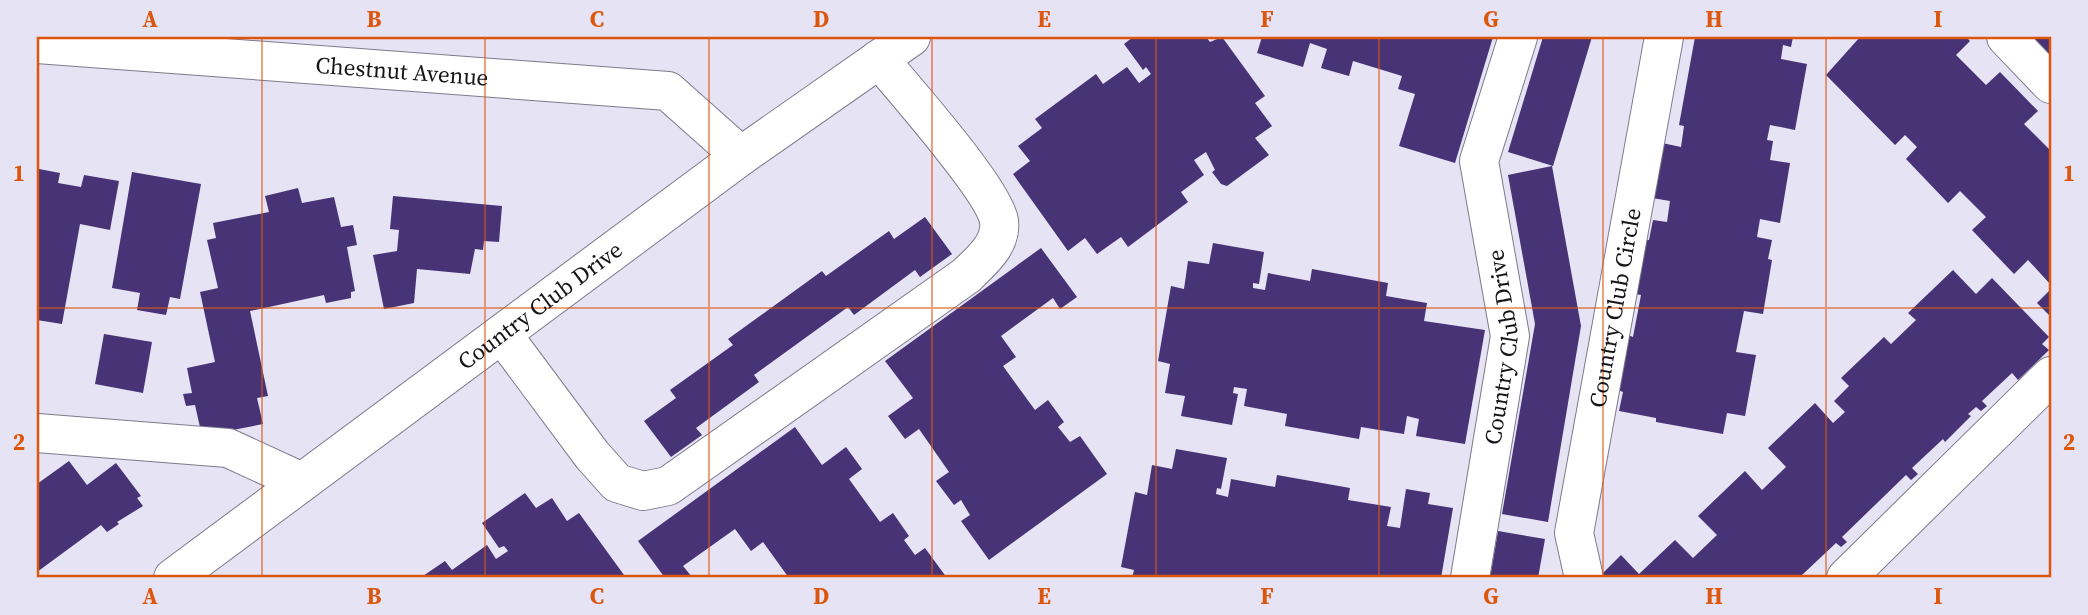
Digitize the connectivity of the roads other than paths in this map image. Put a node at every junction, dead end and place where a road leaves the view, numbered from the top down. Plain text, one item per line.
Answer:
1 (911, 37) edge
2 (1518, 37) edge
3 (1664, 37) edge
4 (2006, 37) edge
5 (37, 44) edge
6 (879, 59) junction
7 (2051, 84) edge
8 (741, 156) junction
9 (502, 334) junction
10 (2051, 376) edge
11 (37, 433) edge
12 (302, 482) junction
13 (173, 578) edge
14 (1470, 578) edge
15 (1584, 578) edge
16 (1846, 578) edge

1 - 6 street, Country Club Drive
2 - 14 street, Country Club Drive
3 - 15 street, Country Club Circle
4 - 7 street
5 - 8 street, Chestnut Avenue
6 - 8 street, Country Club Drive
6 - 9 street
8 - 9 street, Country Club Drive
9 - 12 street, Country Club Drive
10 - 16 street
11 - 12 street
12 - 13 street, Country Club Drive

